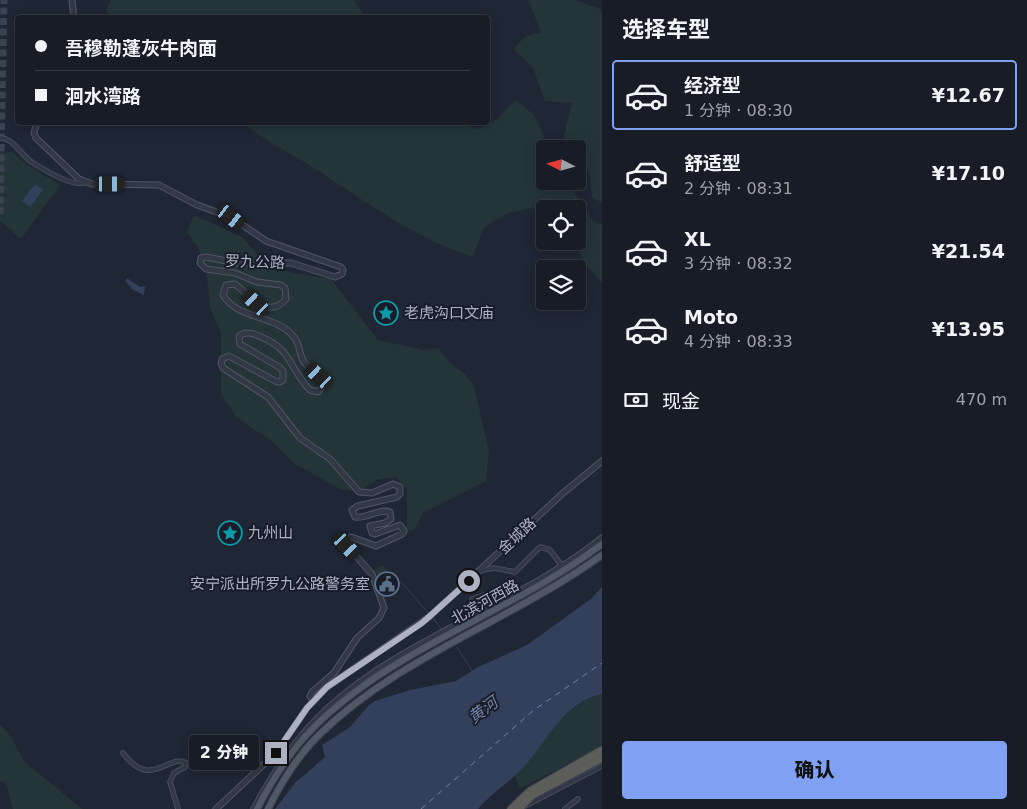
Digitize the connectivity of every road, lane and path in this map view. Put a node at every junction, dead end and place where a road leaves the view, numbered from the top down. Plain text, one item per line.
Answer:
1 (72, 0) edge
2 (74, 15) edge
3 (36, 125) edge
4 (0, 138) edge
5 (86, 182) junction
6 (602, 461) edge
7 (602, 537) edge
8 (602, 544) edge
9 (602, 555) edge
10 (563, 568) junction
11 (479, 571) junction
12 (472, 599) dead end
13 (502, 600) junction
14 (313, 700) junction
15 (602, 750) edge
16 (123, 754) dead end
17 (602, 758) edge
18 (602, 766) edge
19 (578, 799) dead end
20 (518, 808) edge
21 (178, 809) edge
22 (216, 809) edge
23 (253, 809) edge
24 (257, 809) edge
25 (268, 809) edge
26 (565, 809) edge

1 - 2 street
3 - 5 street
4 - 5 street
5 - 14 street, 罗九公路
6 - 11 street, 金城路
7 - 10 street
8 - 10 main road, 北滨河西路
9 - 25 main road, 北滨河西路
10 - 11 street
10 - 13 street
10 - 24 main road, 北滨河西路
11 - 14 street, 金城路
12 - 13 street
13 - 23 street
14 - 22 street
15 - 20 highway
16 - 21 street
17 - 20 highway
18 - 20 street
19 - 26 street

